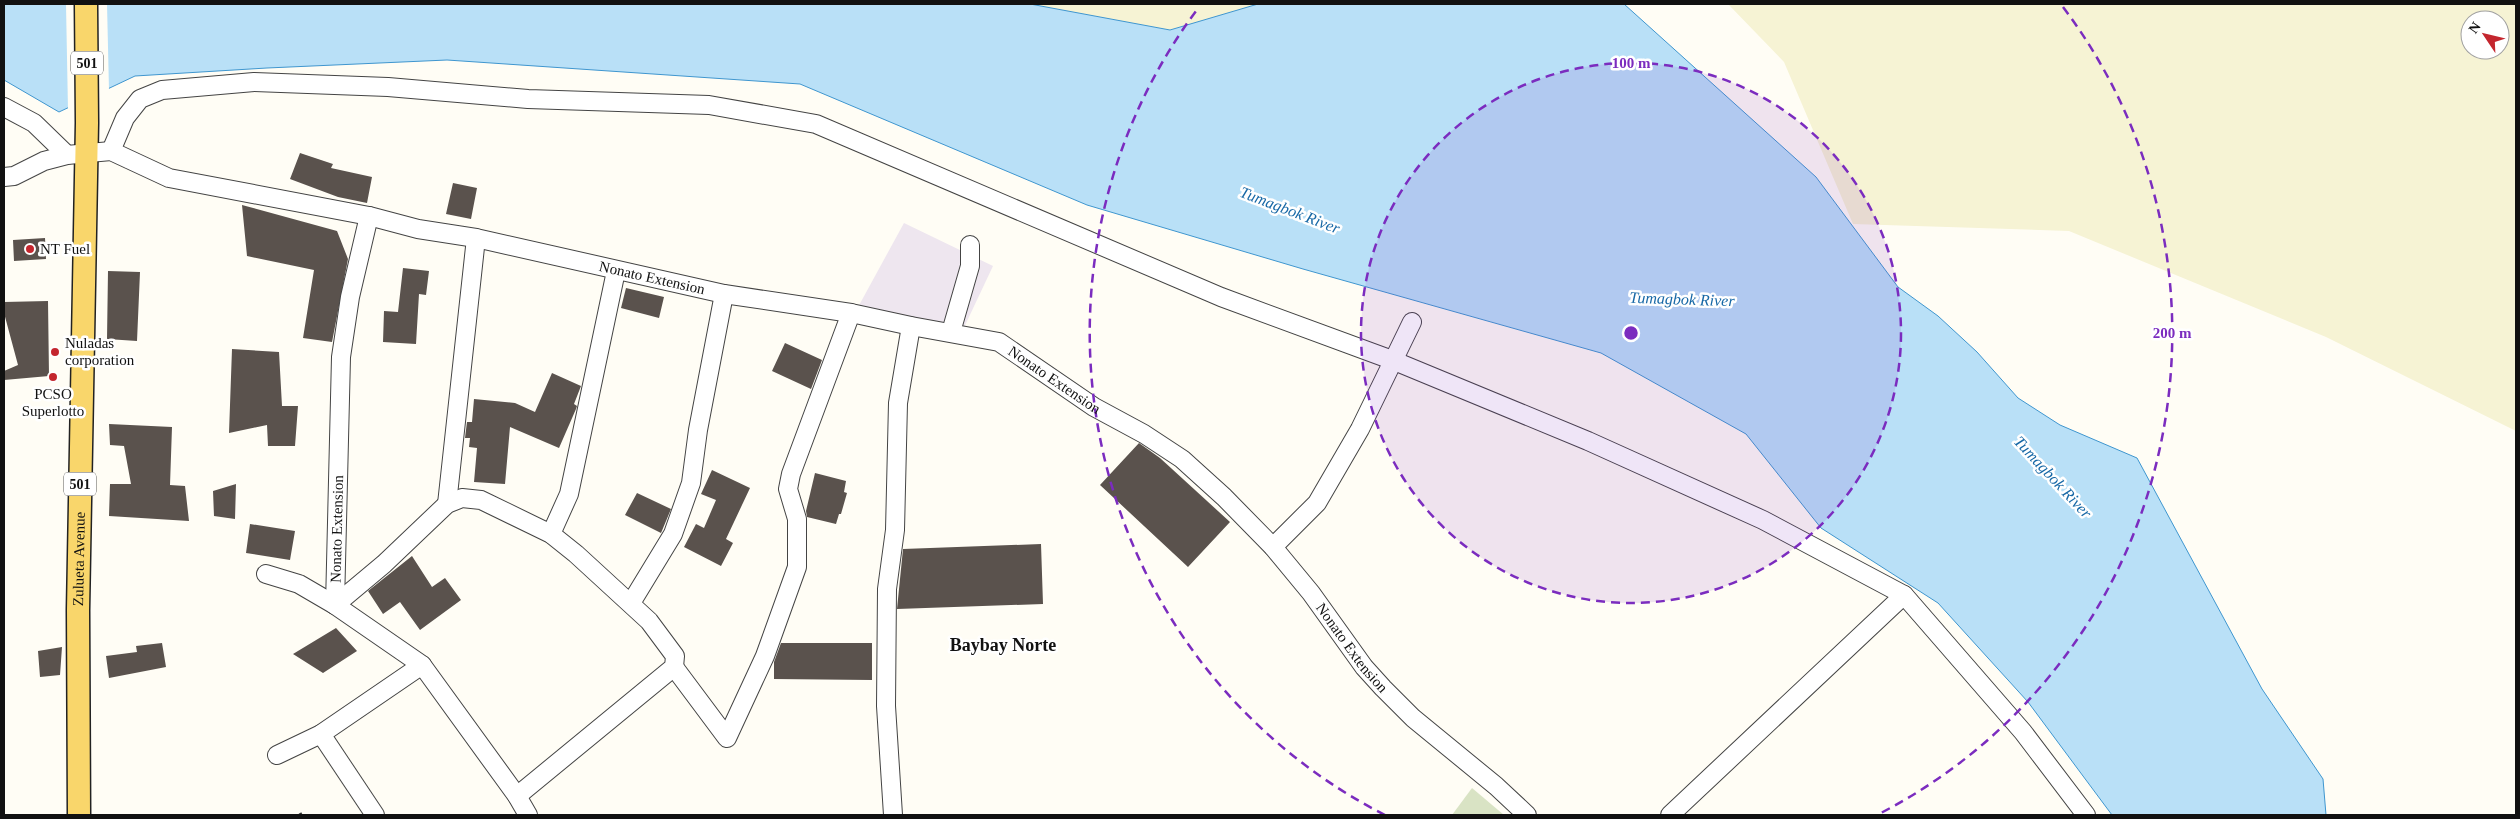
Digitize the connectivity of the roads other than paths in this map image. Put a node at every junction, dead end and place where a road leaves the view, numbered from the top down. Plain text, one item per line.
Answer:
1 (86, 4) edge
2 (4, 107) edge
3 (111, 151) junction
4 (77, 154) junction
5 (4, 177) edge
6 (369, 216) junction
7 (476, 238) junction
8 (970, 245) dead end
9 (616, 271) junction
10 (724, 294) junction
11 (851, 313) junction
12 (1412, 322) dead end
13 (911, 326) junction
14 (951, 332) junction
15 (1392, 360) junction
16 (447, 504) junction
17 (551, 534) junction
18 (1273, 547) junction
19 (266, 574) dead end
20 (1904, 595) junction
21 (631, 603) junction
22 (335, 605) junction
23 (422, 665) junction
24 (674, 666) junction
25 (321, 734) junction
26 (277, 755) dead end
27 (517, 796) junction
28 (79, 815) edge
29 (375, 815) edge
30 (528, 815) edge
31 (893, 815) edge
32 (1527, 815) edge
33 (1670, 815) edge
34 (2086, 815) edge

1 - 4 main road, 501
2 - 4 street
3 - 4 street, Nonato Extension
3 - 6 street, Nonato Extension
3 - 15 street
4 - 5 street, Nonato Extension
4 - 28 main road, Zulueta Avenue / 501
6 - 7 street, Nonato Extension
6 - 22 street, Nonato Extension
7 - 9 street, Nonato Extension
7 - 16 street
8 - 14 street
9 - 10 street, Nonato Extension
9 - 17 street
10 - 11 street, Nonato Extension
10 - 21 street
11 - 13 street, Nonato Extension
11 - 24 street
12 - 15 street
13 - 14 street, Nonato Extension
13 - 31 street
14 - 18 street, Nonato Extension
15 - 18 street
15 - 20 street
16 - 17 street
16 - 22 street
17 - 21 street
18 - 32 street, Nonato Extension
19 - 22 street, Nonato Extension
20 - 33 street
20 - 34 street
21 - 24 street
22 - 23 street, Nonato Extension
23 - 25 street
23 - 27 street, Nonato Extension
24 - 27 street
25 - 26 street
25 - 29 street
27 - 30 street, Nonato Extension

